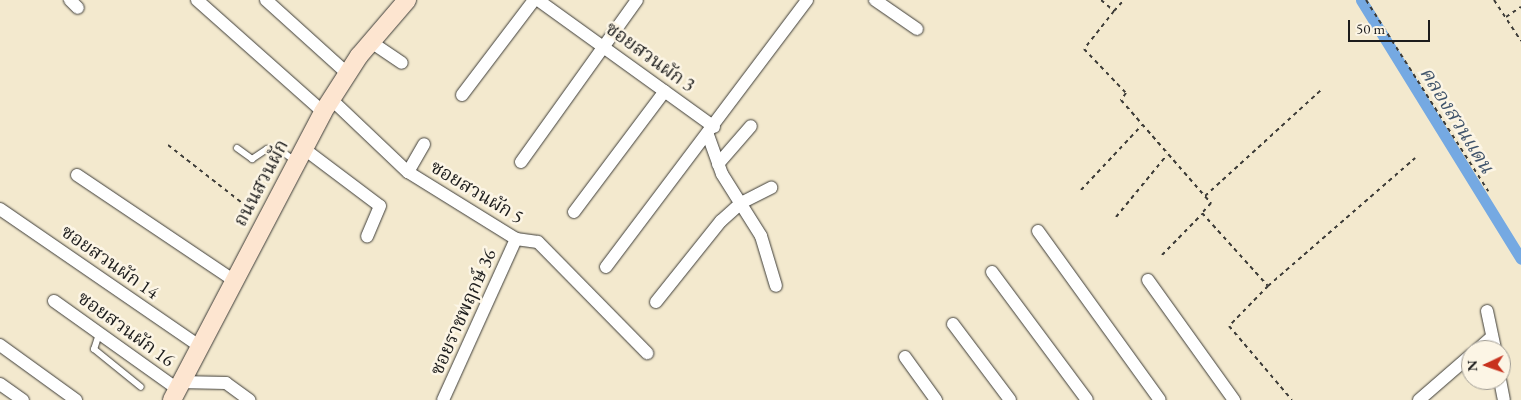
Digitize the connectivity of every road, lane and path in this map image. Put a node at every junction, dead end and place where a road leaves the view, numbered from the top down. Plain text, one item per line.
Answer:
1 (197, 0) edge
2 (266, 0) edge
3 (407, 0) edge
4 (536, 0) edge
5 (637, 0) edge
6 (807, 0) edge
7 (874, 0) edge
8 (1101, 0) edge
9 (1124, 0) edge
10 (1366, 0) edge
11 (1494, 0) edge
12 (893, 4) edge
13 (1521, 7) edge
14 (1114, 11) junction
15 (1505, 17) junction
16 (916, 29) dead end
17 (1521, 41) edge
18 (371, 42) junction
19 (604, 47) junction
20 (402, 63) dead end
21 (348, 74) junction
22 (1321, 90) dead end
23 (665, 91) junction
24 (462, 95) dead end
25 (328, 106) junction
26 (1142, 125) junction
27 (751, 126) dead end
28 (711, 131) junction
29 (424, 144) dead end
30 (168, 145) dead end
31 (237, 148) dead end
32 (300, 155) junction
33 (1167, 155) junction
34 (1415, 158) dead end
35 (521, 162) dead end
36 (718, 164) junction
37 (408, 172) junction
38 (78, 175) dead end
39 (771, 188) dead end
40 (1081, 190) dead end
41 (1488, 191) dead end
42 (1204, 196) junction
43 (741, 203) junction
44 (0, 209) edge
45 (574, 212) dead end
46 (1202, 213) junction
47 (1116, 217) dead end
48 (264, 221) junction
49 (1038, 231) dead end
50 (367, 236) dead end
51 (516, 239) junction
52 (1162, 255) dead end
53 (606, 267) dead end
54 (992, 272) dead end
55 (233, 280) junction
56 (1148, 280) dead end
57 (776, 286) dead end
58 (1268, 286) junction
59 (54, 301) dead end
60 (656, 302) dead end
61 (1487, 311) dead end
62 (953, 324) dead end
63 (99, 334) junction
64 (1492, 337) junction
65 (1489, 340) edge
66 (1493, 340) edge
67 (0, 345) edge
68 (199, 346) junction
69 (647, 353) dead end
70 (904, 357) dead end
71 (1461, 364) edge
72 (0, 384) edge
73 (141, 387) dead end
74 (176, 390) edge
75 (1232, 399) edge
76 (23, 400) edge
77 (76, 400) edge
78 (249, 400) edge
79 (443, 400) edge
80 (936, 400) edge
81 (1010, 400) edge
82 (1086, 400) edge
83 (1160, 400) edge
84 (1292, 400) edge
85 (1419, 400) edge

1 - 25 street, ซอยสวนผัก 5
2 - 21 street
3 - 18 street, ถนนสวนผัก
4 - 19 street, ซอยสวนผัก 3
4 - 24 street
5 - 19 street
6 - 28 street
7 - 12 street
8 - 14 path
9 - 14 path
10 - 41 path
11 - 15 path
12 - 16 street
13 - 15 path
14 - 26 path
15 - 17 path
18 - 20 street
18 - 21 street, ถนนสวนผัก
19 - 23 street, ซอยสวนผัก 3
19 - 35 street
21 - 25 street, ถนนสวนผัก
22 - 42 path
23 - 28 street, ซอยสวนผัก 3
23 - 45 street
25 - 32 street, ถนนสวนผัก
25 - 37 street, ซอยสวนผัก 5
26 - 33 path
26 - 40 path
27 - 36 street
28 - 36 street
28 - 53 street
29 - 37 street
30 - 48 path
31 - 32 lane
32 - 48 street, ถนนสวนผัก
32 - 50 street
33 - 42 path
33 - 47 path
34 - 58 path
36 - 43 street
37 - 51 street, ซอยสวนผัก 5
38 - 55 street
39 - 43 street
42 - 46 path
43 - 57 street
43 - 60 street
44 - 68 street, ซอยสวนผัก 14
46 - 52 path
46 - 58 path
48 - 55 street, ถนนสวนผัก
49 - 83 street
51 - 69 street, ซอยสวนผัก 5
51 - 79 street, ซอยราชพฤกษ์ 36
54 - 82 street
55 - 68 street, ถนนสวนผัก
56 - 75 street
58 - 84 path
59 - 63 street, ซอยสวนผัก 16
61 - 64 street
62 - 81 street
63 - 73 lane
63 - 74 street, ซอยสวนผัก 16
64 - 65 street
64 - 66 street
67 - 77 street
68 - 74 street, ถนนสวนผัก
70 - 80 street
71 - 85 street
72 - 76 street
74 - 78 street

